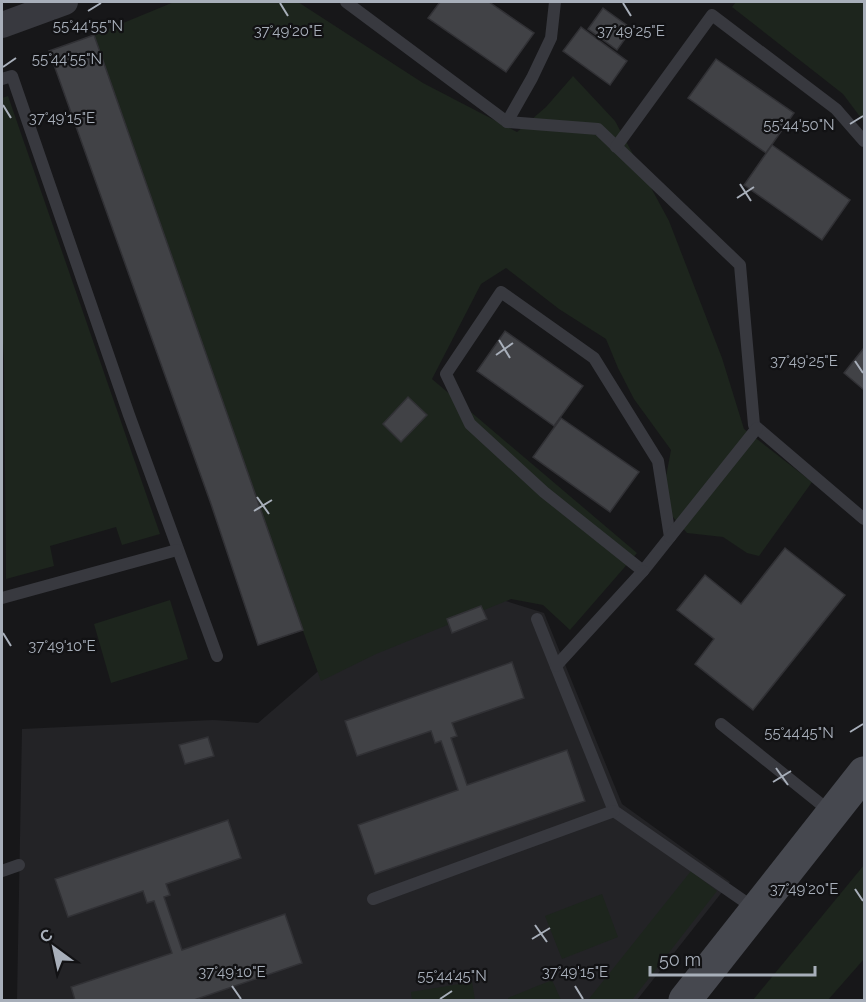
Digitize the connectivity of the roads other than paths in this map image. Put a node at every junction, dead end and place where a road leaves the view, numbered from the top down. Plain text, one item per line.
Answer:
1 (65, 2) edge
2 (346, 2) edge
3 (555, 2) edge
4 (2, 25) edge
5 (2, 80) edge
6 (507, 122) junction
7 (864, 141) edge
8 (616, 147) junction
9 (757, 428) junction
10 (864, 519) edge
11 (670, 537) junction
12 (177, 550) junction
13 (643, 571) junction
14 (2, 598) edge
15 (537, 619) dead end
16 (217, 656) dead end
17 (556, 666) junction
18 (721, 724) dead end
19 (852, 795) edge
20 (614, 811) junction
21 (19, 865) dead end
22 (2, 871) edge
23 (373, 899) dead end
24 (756, 909) junction
25 (685, 1000) edge

1 - 4 street
2 - 6 lane
3 - 6 lane
5 - 12 lane
6 - 8 lane
7 - 8 lane
8 - 9 lane
9 - 10 lane
9 - 11 lane
11 - 13 lane
11 - 13 lane
12 - 14 lane
12 - 16 lane
13 - 17 lane
15 - 17 lane
17 - 20 lane
18 - 19 lane
19 - 24 main road
20 - 23 lane
20 - 24 lane
21 - 22 lane
24 - 25 main road

